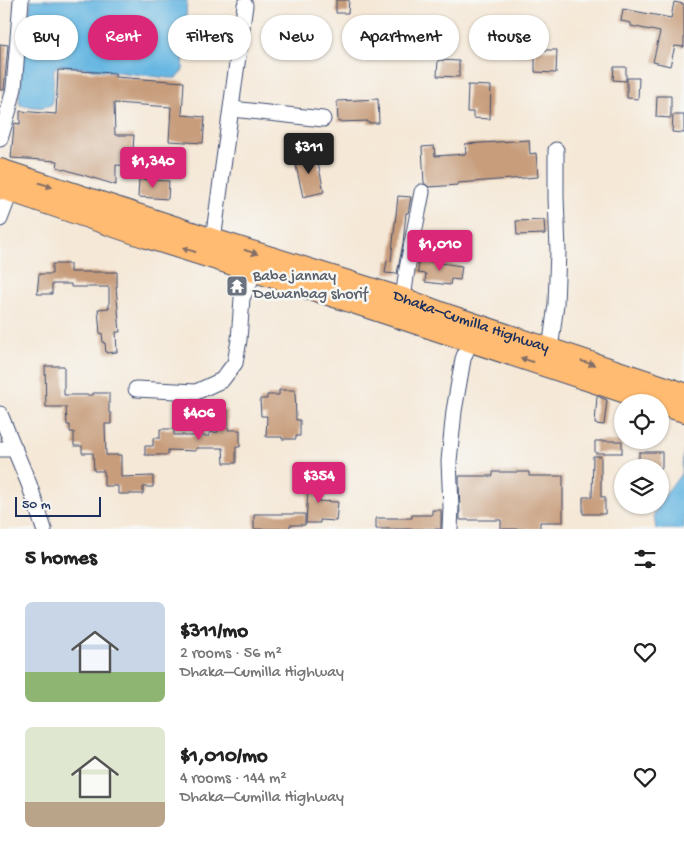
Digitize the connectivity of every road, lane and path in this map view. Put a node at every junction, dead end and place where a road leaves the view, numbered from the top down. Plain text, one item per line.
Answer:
1 (21, 0) edge
2 (246, 5) dead end
3 (232, 109) junction
4 (323, 119) dead end
5 (0, 139) edge
6 (556, 150) dead end
7 (0, 170) edge
8 (6, 189) edge
9 (422, 192) dead end
10 (0, 219) edge
11 (213, 240) junction
12 (255, 270) junction
13 (403, 299) junction
14 (470, 341) junction
15 (550, 350) junction
16 (136, 389) dead end
17 (670, 401) edge
18 (0, 414) edge
19 (8, 449) edge
20 (44, 529) edge
21 (450, 529) edge

1 - 5 street
2 - 3 street
3 - 4 street
3 - 11 street
6 - 15 street
7 -> 11 highway, Dhaka–Cumilla Highway
8 - 10 street
12 -> 8 highway, Dhaka–Cumilla Highway
9 - 13 street
11 -> 13 highway, Dhaka–Cumilla Highway
12 - 14 highway, Dhaka–Cumilla Highway
12 - 16 street
13 - 15 highway, Dhaka–Cumilla Highway
17 -> 14 highway, Dhaka–Cumilla Highway
14 - 21 street
15 -> 17 highway, Dhaka–Cumilla Highway
18 - 19 street
19 - 20 street

